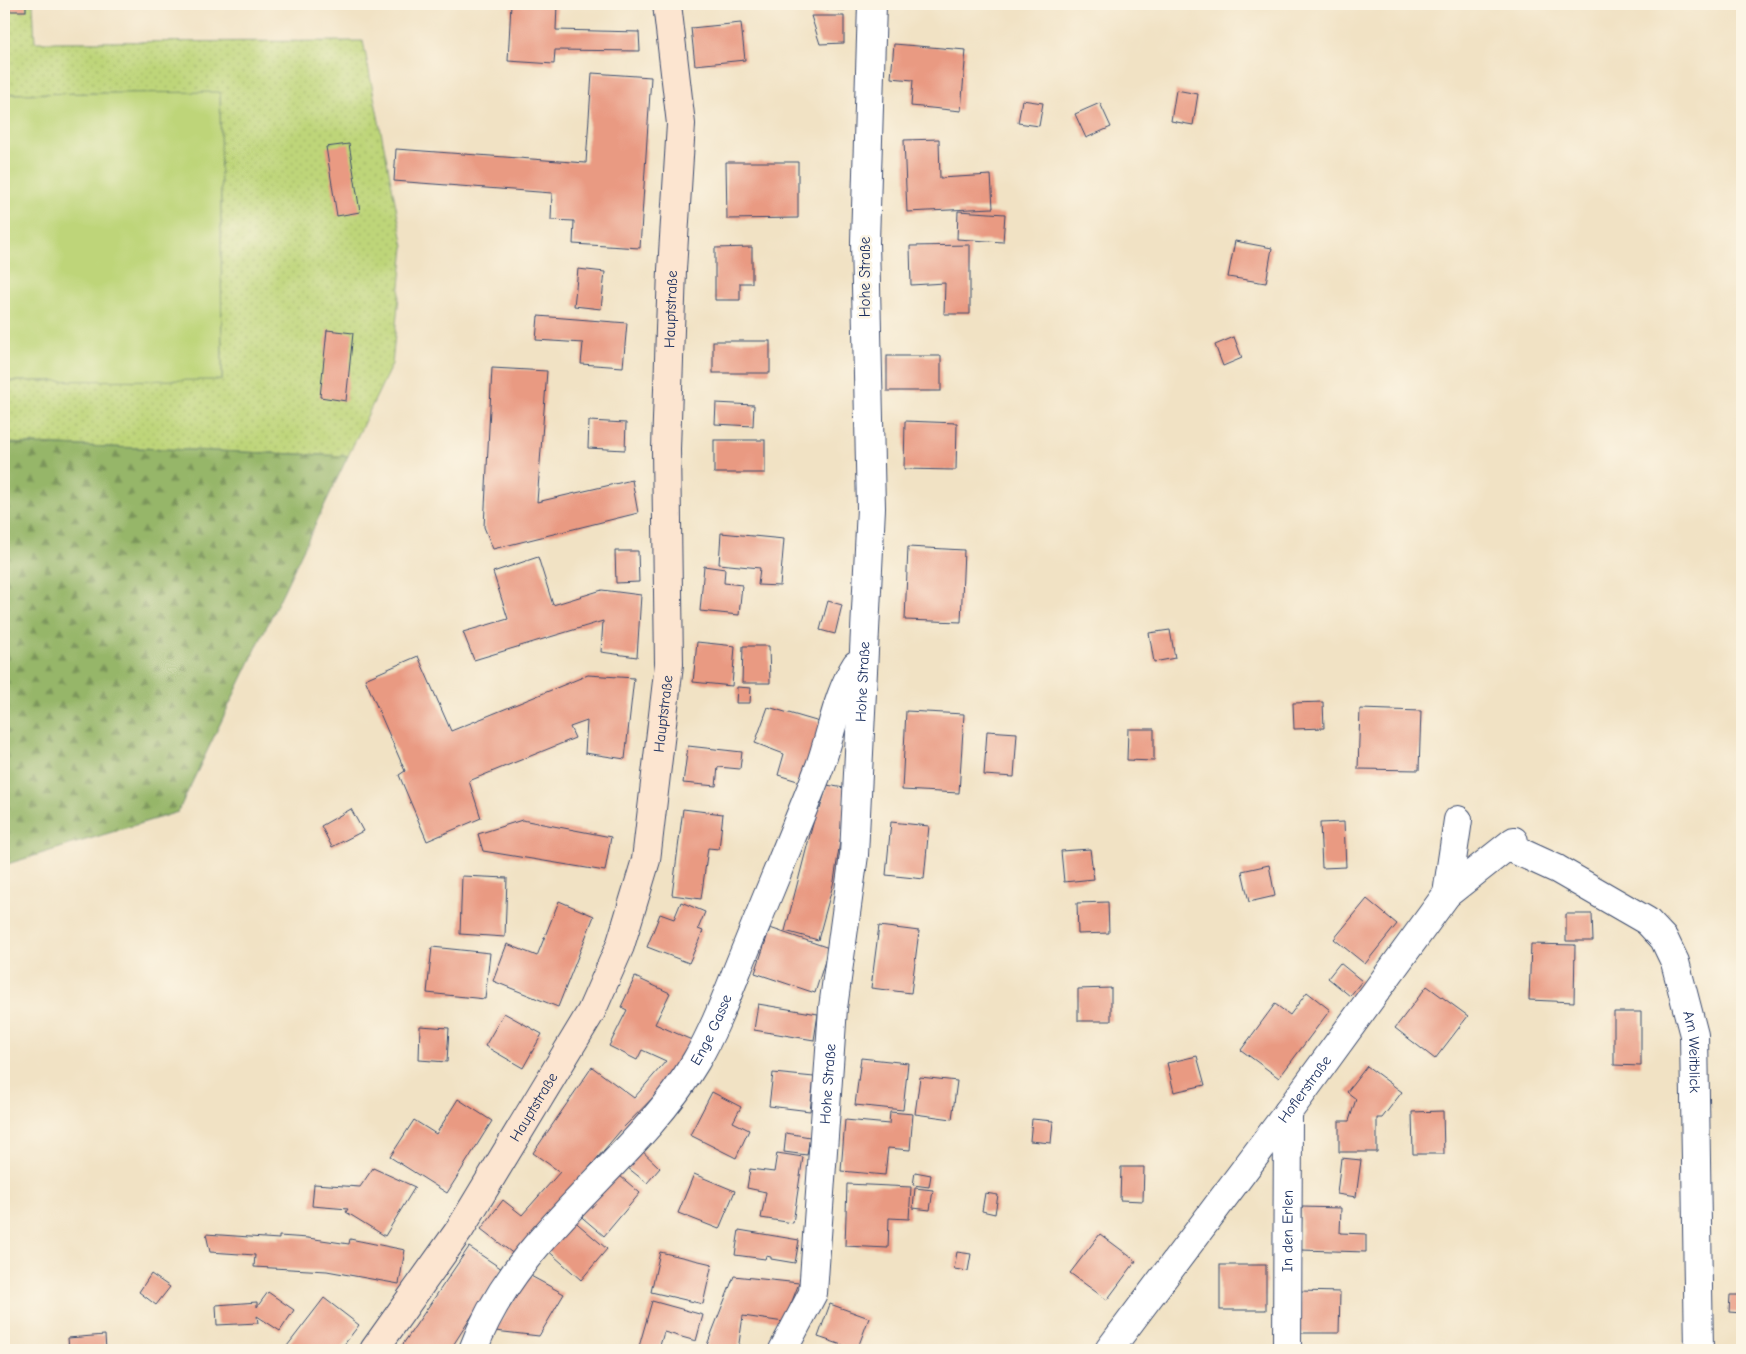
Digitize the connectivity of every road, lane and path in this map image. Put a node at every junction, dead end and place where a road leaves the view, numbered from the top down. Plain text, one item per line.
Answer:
1 (668, 4) edge
2 (872, 4) edge
3 (862, 656) junction
4 (1458, 820) dead end
5 (1511, 844) joint
6 (1447, 894) junction
7 (1288, 1112) junction
8 (374, 1350) edge
9 (473, 1350) edge
10 (783, 1350) edge
11 (1109, 1350) edge
12 (1287, 1350) edge
13 (1699, 1350) edge

1 - 8 street, Hauptstraße
2 - 3 street, Hohe Straße
3 - 9 street, Enge Gasse
3 - 10 street, Hohe Straße
4 - 6 street
5 - 6 street, Hoflerstraße
5 - 13 street, Am Weitblick
6 - 7 street, Hoflerstraße
7 - 11 street, Hoflerstraße
7 - 12 street, In den Erlen

